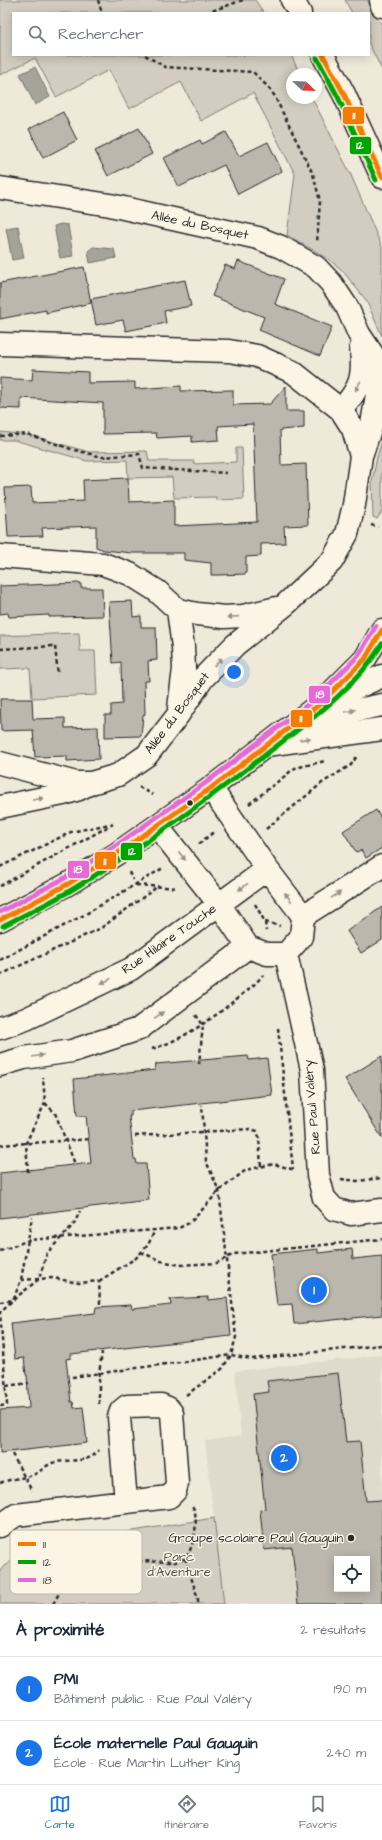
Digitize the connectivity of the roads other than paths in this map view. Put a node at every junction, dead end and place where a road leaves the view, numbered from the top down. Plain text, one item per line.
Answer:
1 (292, 0) edge
2 (380, 0) edge
3 (382, 6) edge
4 (299, 12) edge
5 (324, 56) edge
6 (382, 177) edge
7 (0, 188) edge
8 (359, 334) junction
9 (0, 344) edge
10 (341, 410) junction
11 (361, 456) junction
12 (0, 556) edge
13 (285, 605) junction
14 (178, 610) junction
15 (382, 630) edge
16 (382, 676) edge
17 (320, 704) junction
18 (382, 705) edge
19 (178, 715) junction
20 (298, 722) junction
21 (382, 729) edge
22 (266, 745) junction
23 (0, 763) edge
24 (91, 783) junction
25 (210, 788) junction
26 (0, 807) edge
27 (157, 826) junction
28 (382, 866) edge
29 (267, 869) junction
30 (219, 904) junction
31 (303, 916) junction
32 (0, 920) edge
33 (248, 947) junction
34 (286, 954) junction
35 (0, 1028) edge
36 (0, 1065) edge
37 (382, 1210) edge
38 (126, 1502) junction
39 (0, 1526) edge

1 - 4 street
2 - 3 street
5 - 6 street
7 - 8 street, Allée du Bosquet
8 -> 10 street, Allée du Bosquet
8 - 11 street, Allée du Bosquet
9 - 10 street, Allée du Bosquet
10 - 11 street, Allée du Bosquet
11 - 13 street, Allée du Bosquet
12 - 14 street
13 -> 14 street
19 -> 13 street, Allée du Bosquet
14 - 19 street
15 - 17 street
16 - 17 street
17 - 20 street
20 -> 18 street
19 - 24 street, Allée du Bosquet
20 - 22 street
22 -> 21 street
22 - 25 street
23 - 24 street
26 -> 24 street, Allée du Bosquet
25 - 27 street
25 - 29 street
27 -> 30 street
27 - 32 street
31 -> 28 street
29 -> 30 street, Rue Hilaire Touche
31 -> 29 street
30 - 33 street
30 -> 35 street, Rue Hilaire Touche
31 - 34 street
33 - 34 street
36 -> 33 street
34 - 37 street, Rue Paul Valéry
38 - 38 street
38 - 39 street

